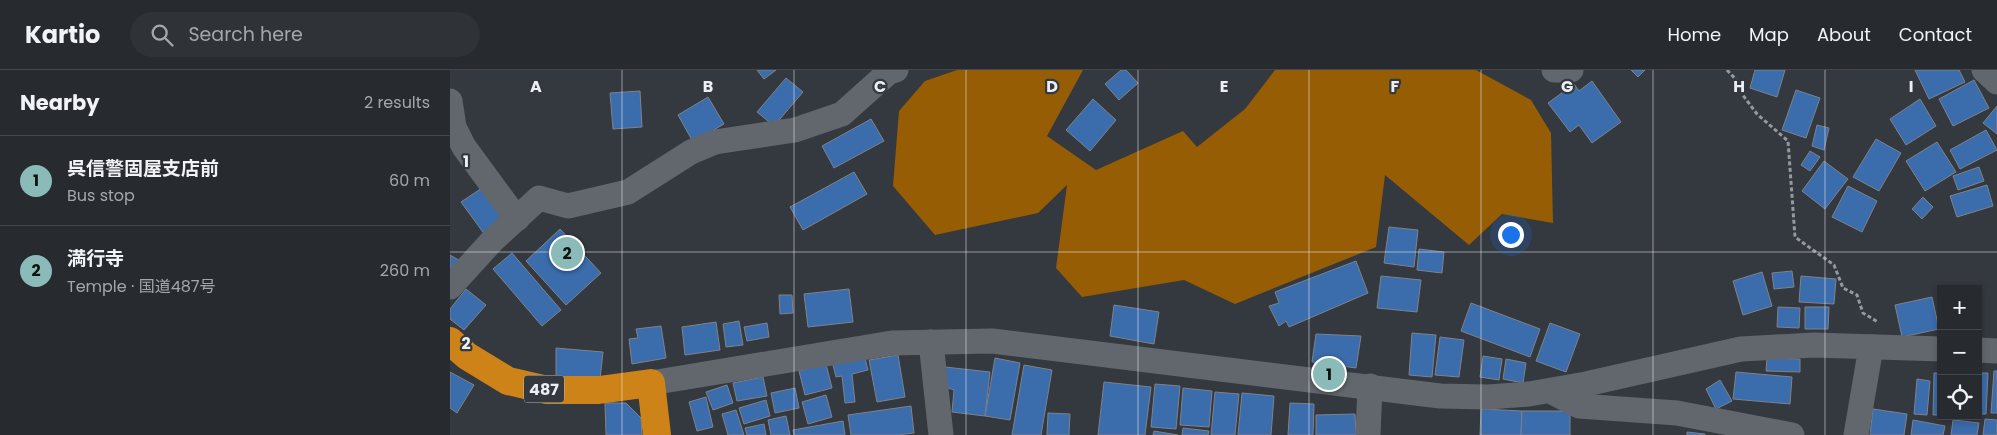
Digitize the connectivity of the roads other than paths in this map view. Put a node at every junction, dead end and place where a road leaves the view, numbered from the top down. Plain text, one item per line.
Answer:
1 (896, 70) edge
2 (1554, 70) edge
3 (1571, 70) edge
4 (1984, 70) edge
5 (1997, 82) edge
6 (450, 101) edge
7 (516, 219) junction
8 (450, 287) edge
9 (450, 341) edge
10 (931, 342) junction
11 (1883, 347) junction
12 (1937, 349) edge
13 (1982, 350) edge
14 (1997, 351) edge
15 (651, 383) junction
16 (1370, 386) junction
17 (1550, 390) junction
18 (657, 435) edge
19 (941, 435) edge
20 (1368, 435) edge
21 (1792, 435) edge
22 (1856, 435) edge

1 - 7 street
2 - 3 street
4 - 5 street
6 - 7 street
7 - 8 street
9 - 15 highway, 487
10 - 15 street
10 - 16 street
10 - 19 street
11 - 12 street
11 - 17 street
11 - 22 street
13 - 14 street
15 - 18 highway
16 - 17 street
16 - 20 street
17 - 21 street

